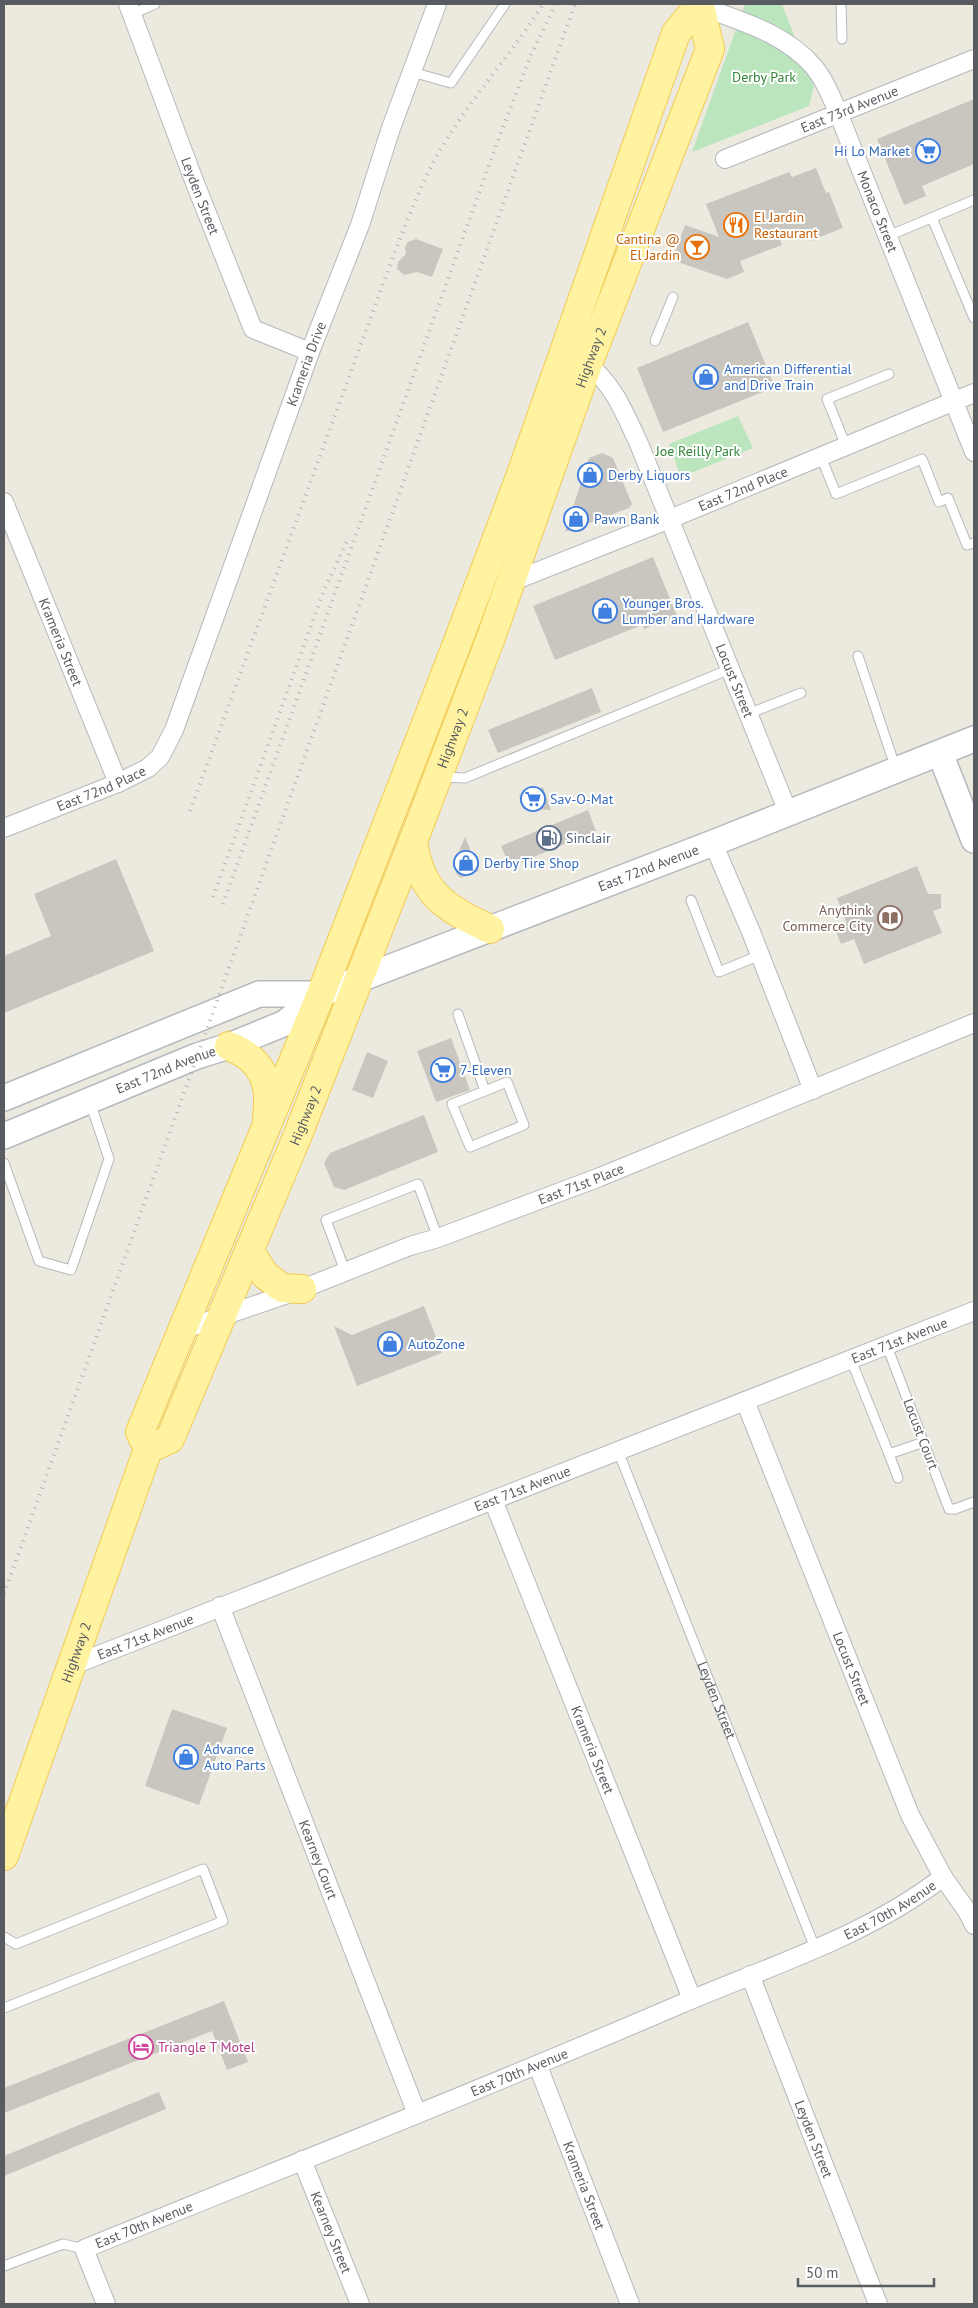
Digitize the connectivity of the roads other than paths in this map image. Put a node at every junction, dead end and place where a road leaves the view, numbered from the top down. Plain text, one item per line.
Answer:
1 (155, 4) edge
2 (436, 4) edge
3 (505, 4) edge
4 (840, 4) edge
5 (700, 5) edge
6 (130, 9) edge
7 (842, 39) dead end
8 (974, 60) edge
9 (412, 72) junction
10 (839, 115) junction
11 (725, 158) dead end
12 (974, 200) edge
13 (932, 218) junction
14 (888, 236) junction
15 (673, 297) dead end
16 (974, 318) edge
17 (655, 341) dead end
18 (310, 352) junction
19 (588, 364) junction
20 (889, 374) dead end
21 (974, 394) edge
22 (954, 402) junction
23 (846, 446) junction
24 (974, 452) edge
25 (821, 456) junction
26 (4, 502) edge
27 (670, 519) junction
28 (974, 543) edge
29 (511, 582) junction
30 (858, 656) dead end
31 (730, 669) junction
32 (801, 693) dead end
33 (748, 714) junction
34 (177, 724) joint
35 (974, 738) edge
36 (940, 753) junction
37 (896, 770) junction
38 (438, 776) junction
39 (118, 783) junction
40 (788, 812) junction
41 (4, 828) edge
42 (974, 840) edge
43 (413, 842) junction
44 (714, 843) junction
45 (691, 900) dead end
46 (490, 929) junction
47 (760, 955) junction
48 (357, 980) junction
49 (321, 994) junction
50 (458, 1014) dead end
51 (974, 1023) edge
52 (229, 1046) junction
53 (813, 1090) junction
54 (485, 1091) junction
55 (4, 1098) edge
56 (90, 1102) junction
57 (264, 1133) junction
58 (4, 1136) edge
59 (4, 1162) edge
60 (446, 1235) junction
61 (249, 1250) junction
62 (345, 1271) junction
63 (302, 1289) junction
64 (974, 1311) edge
65 (221, 1318) junction
66 (182, 1330) junction
67 (887, 1346) junction
68 (851, 1360) junction
69 (745, 1401) junction
70 (924, 1442) junction
71 (148, 1449) junction
72 (618, 1451) junction
73 (889, 1454) junction
74 (898, 1478) dead end
75 (493, 1500) junction
76 (974, 1502) edge
77 (220, 1606) junction
78 (72, 1666) junction
79 (4, 1856) edge
80 (943, 1877) junction
81 (974, 1925) edge
82 (4, 1938) edge
83 (815, 1948) junction
84 (750, 1975) junction
85 (692, 1999) junction
86 (4, 2008) edge
87 (538, 2066) junction
88 (417, 2114) junction
89 (302, 2160) junction
90 (84, 2249) junction
91 (4, 2266) edge
92 (106, 2304) edge
93 (360, 2304) edge
94 (630, 2304) edge
95 (878, 2304) edge

1 - 6 lane
2 - 9 street, Krameria Drive
3 - 9 lane
4 - 7 lane
5 - 10 street, Monaco Street
5 - 19 main road, Highway 2
5 - 49 main road, Highway 2
6 - 18 street, Leyden Street
8 - 10 street, East 73rd Avenue
9 - 18 street, Krameria Drive
10 - 11 street, East 73rd Avenue
10 - 14 street, Monaco Street
12 - 13 lane
13 - 14 lane
13 - 16 lane
14 - 22 street, Monaco Street
15 - 17 lane
18 - 34 street, Krameria Drive
19 - 27 street, Locust Street
19 - 29 main road, Highway 2
20 - 23 lane
21 - 22 street, East 72nd Place
22 - 23 street, East 72nd Place
22 - 24 street, Monaco Street
23 - 25 street, East 72nd Place
25 - 27 street, East 72nd Place
25 - 28 lane
26 - 39 street, Krameria Street
27 - 29 street, East 72nd Place
27 - 31 street, Locust Street
29 - 38 main road, Highway 2
30 - 37 lane
31 - 33 street, Locust Street
31 - 38 lane
32 - 33 lane
33 - 40 street, Locust Street
34 - 39 street, East 72nd Place
35 - 36 main road, East 72nd Avenue
36 - 37 main road, East 72nd Avenue
36 - 42 main road
37 - 40 main road, East 72nd Avenue
38 - 43 main road, Highway 2
39 - 41 street, East 72nd Place
40 - 44 main road, East 72nd Avenue
43 - 46 main road
43 - 48 main road, Highway 2
44 - 46 main road, East 72nd Avenue
44 - 47 street
45 - 47 lane
46 - 48 main road, East 72nd Avenue
47 - 53 street
48 - 49 main road, East 72nd Avenue
48 - 61 main road, Highway 2
49 - 52 main road, East 72nd Avenue
49 - 55 main road, East 72nd Avenue
49 - 57 main road, Highway 2
50 - 54 lane
51 - 53 street, East 71st Place
52 - 56 main road, East 72nd Avenue
52 - 57 main road
53 - 60 street, East 71st Place
54 - 54 lane
56 - 58 main road, East 72nd Avenue
56 - 59 lane
57 - 66 main road, Highway 2
60 - 62 street, East 71st Place
60 - 62 lane
61 - 63 main road
61 - 65 main road, Highway 2
62 - 63 street, East 71st Place
63 - 65 street, East 71st Place
64 - 67 street, East 71st Avenue
65 - 66 street, East 71st Place
65 - 71 main road, Highway 2
66 - 71 main road, Highway 2
67 - 68 street, East 71st Avenue
67 - 70 lane, Locust Court
68 - 69 street, East 71st Avenue
68 - 73 lane
69 - 72 street, East 71st Avenue
69 - 80 street, Locust Street
70 - 73 lane
70 - 76 lane, Locust Court
71 - 78 main road, Highway 2
72 - 75 street, East 71st Avenue
72 - 83 lane, Leyden Street
73 - 74 lane
75 - 77 street, East 71st Avenue
75 - 85 street, Krameria Street
77 - 78 street, East 71st Avenue
77 - 88 street, Kearney Court
78 - 79 main road, Highway 2
80 - 81 street, Locust Street
80 - 83 street, East 70th Avenue
82 - 86 lane
83 - 84 street, East 70th Avenue
84 - 85 street, East 70th Avenue
84 - 95 street, Leyden Street
85 - 87 street, East 70th Avenue
87 - 88 street, East 70th Avenue
87 - 94 street, Krameria Street
88 - 89 street, East 70th Avenue
89 - 90 street, East 70th Avenue
89 - 93 street, Kearney Street
90 - 91 lane
90 - 92 street

